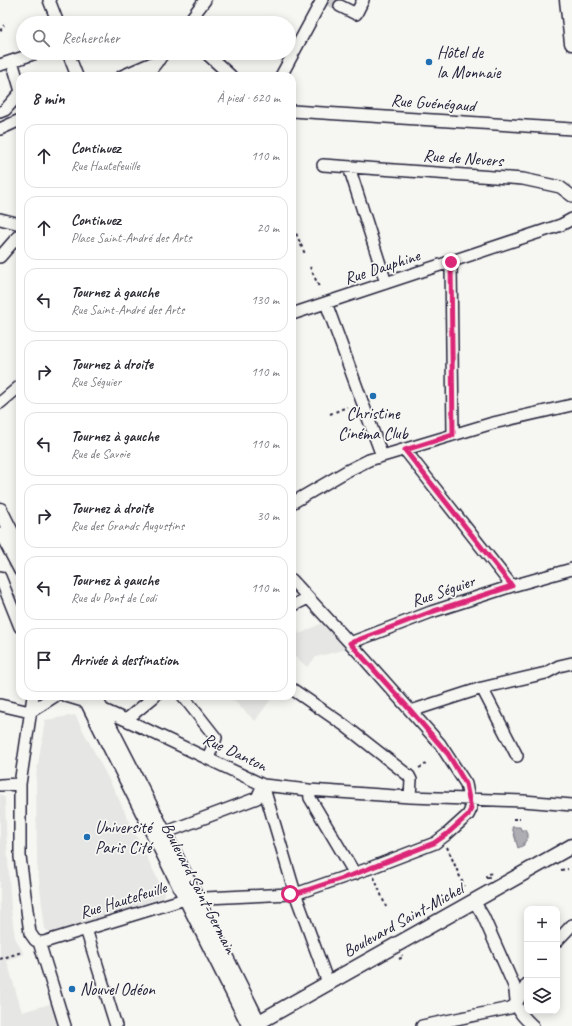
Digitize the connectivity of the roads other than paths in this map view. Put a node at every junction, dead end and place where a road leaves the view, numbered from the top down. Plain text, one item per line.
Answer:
1 (49, 0) edge
2 (205, 0) edge
3 (322, 0) edge
4 (363, 0) edge
5 (567, 0) edge
6 (340, 6) tunnel mouth
7 (55, 16) edge
8 (193, 16) edge
9 (572, 43) edge
10 (296, 48) edge
11 (16, 60) edge
12 (71, 60) edge
13 (154, 60) edge
14 (159, 60) edge
15 (213, 60) edge
16 (290, 60) edge
17 (12, 61) junction
18 (0, 65) edge
19 (75, 72) edge
20 (130, 72) edge
21 (149, 72) edge
22 (226, 72) edge
23 (283, 72) edge
24 (16, 74) edge
25 (16, 98) edge
26 (296, 111) edge
27 (0, 112) edge
28 (16, 122) edge
29 (0, 129) edge
30 (572, 129) edge
31 (323, 165) dead end
32 (349, 167) junction
33 (572, 196) edge
34 (0, 219) edge
35 (572, 219) edge
36 (16, 223) edge
37 (16, 239) edge
38 (0, 257) edge
39 (451, 262) junction
40 (386, 283) junction
41 (326, 303) junction
42 (296, 313) edge
43 (16, 389) edge
44 (0, 403) edge
45 (572, 405) edge
46 (453, 435) junction
47 (405, 450) junction
48 (382, 456) junction
49 (296, 501) edge
50 (0, 510) edge
51 (0, 533) edge
52 (13, 546) edge
53 (16, 557) edge
54 (572, 569) edge
55 (0, 577) edge
56 (296, 584) edge
57 (512, 586) junction
58 (308, 598) junction
59 (296, 604) edge
60 (16, 617) edge
61 (350, 643) junction
62 (572, 663) edge
63 (482, 688) junction
64 (296, 692) edge
65 (32, 700) edge
66 (49, 700) edge
67 (89, 700) edge
68 (90, 700) edge
69 (150, 700) edge
70 (186, 700) edge
71 (0, 705) edge
72 (101, 709) junction
73 (411, 711) junction
74 (30, 712) junction
75 (126, 720) junction
76 (517, 756) dead end
77 (208, 758) junction
78 (20, 784) junction
79 (0, 785) edge
80 (263, 785) junction
81 (309, 790) junction
82 (410, 797) junction
83 (469, 800) junction
84 (572, 805) edge
85 (164, 833) junction
86 (572, 846) edge
87 (355, 874) junction
88 (295, 893) junction
89 (190, 898) junction
90 (474, 901) junction
91 (572, 925) edge
92 (86, 929) junction
93 (560, 938) edge
94 (39, 942) junction
95 (328, 983) junction
96 (524, 989) edge
97 (516, 1004) junction
98 (255, 1025) edge
99 (65, 1026) edge
100 (116, 1026) edge
101 (422, 1026) edge
102 (533, 1026) edge

1 - 7 street
2 - 8 street
3 - 10 street
4 - 6 street
5 - 9 main road
11 - 17 street
12 - 19 street
13 - 20 street
14 - 21 street
15 - 22 street
16 - 23 street
17 - 18 street
17 - 24 street
25 - 27 street
26 - 30 street, Rue Guénégaud
28 - 29 street
31 - 32 street, Rue de Nevers
32 - 33 street, Rue de Nevers
32 - 40 street
34 - 36 street
35 - 39 street, Rue Dauphine
37 - 38 street
39 - 40 street, Rue Dauphine
39 - 46 street
40 - 41 street, Rue Dauphine
41 - 42 street, Rue Dauphine
41 - 48 street
43 - 44 street
45 - 46 street
46 - 47 street
47 - 48 street
47 - 57 street
48 - 49 street
50 - 52 main road
51 - 52 street
52 - 53 street
54 - 57 street, Rue Séguier
55 - 60 street
56 - 58 street
57 - 61 street, Rue Séguier
58 - 59 street
58 - 61 street
61 - 73 street
62 - 63 street
63 - 73 street
63 - 76 street
64 - 82 street
65 - 74 street
66 - 74 street
67 - 89 street, Boulevard Saint-Germain
68 - 72 main road, Boulevard Saint-Germain
69 - 75 street
70 - 77 street
71 - 74 street
72 - 75 street, Rue Danton
72 - 85 main road, Boulevard Saint-Germain
73 - 83 street
74 - 78 street
75 - 77 street, Rue Danton
77 - 80 street, Rue Danton
78 - 79 street
78 - 94 street
80 - 81 street, Rue Danton
80 - 85 street
80 - 88 street
81 - 82 street, Rue Danton
81 - 87 street
82 - 83 street, Rue Danton
83 - 84 street, Rue Danton
83 - 87 street, Rue Hautefeuille
85 - 89 main road, Boulevard Saint-Germain
86 - 90 main road, Boulevard Saint-Michel
87 - 88 street, Rue Hautefeuille
88 - 89 street, Rue Hautefeuille
88 - 95 street
89 - 92 street, Rue Hautefeuille
89 - 98 main road, Boulevard Saint-Germain
90 - 95 main road, Boulevard Saint-Michel
90 - 97 street
91 - 93 street
92 - 94 street, Rue Hautefeuille
92 - 100 street
94 - 99 street
95 - 98 main road, Boulevard Saint-Michel
96 - 97 street
97 - 101 street
97 - 102 street

